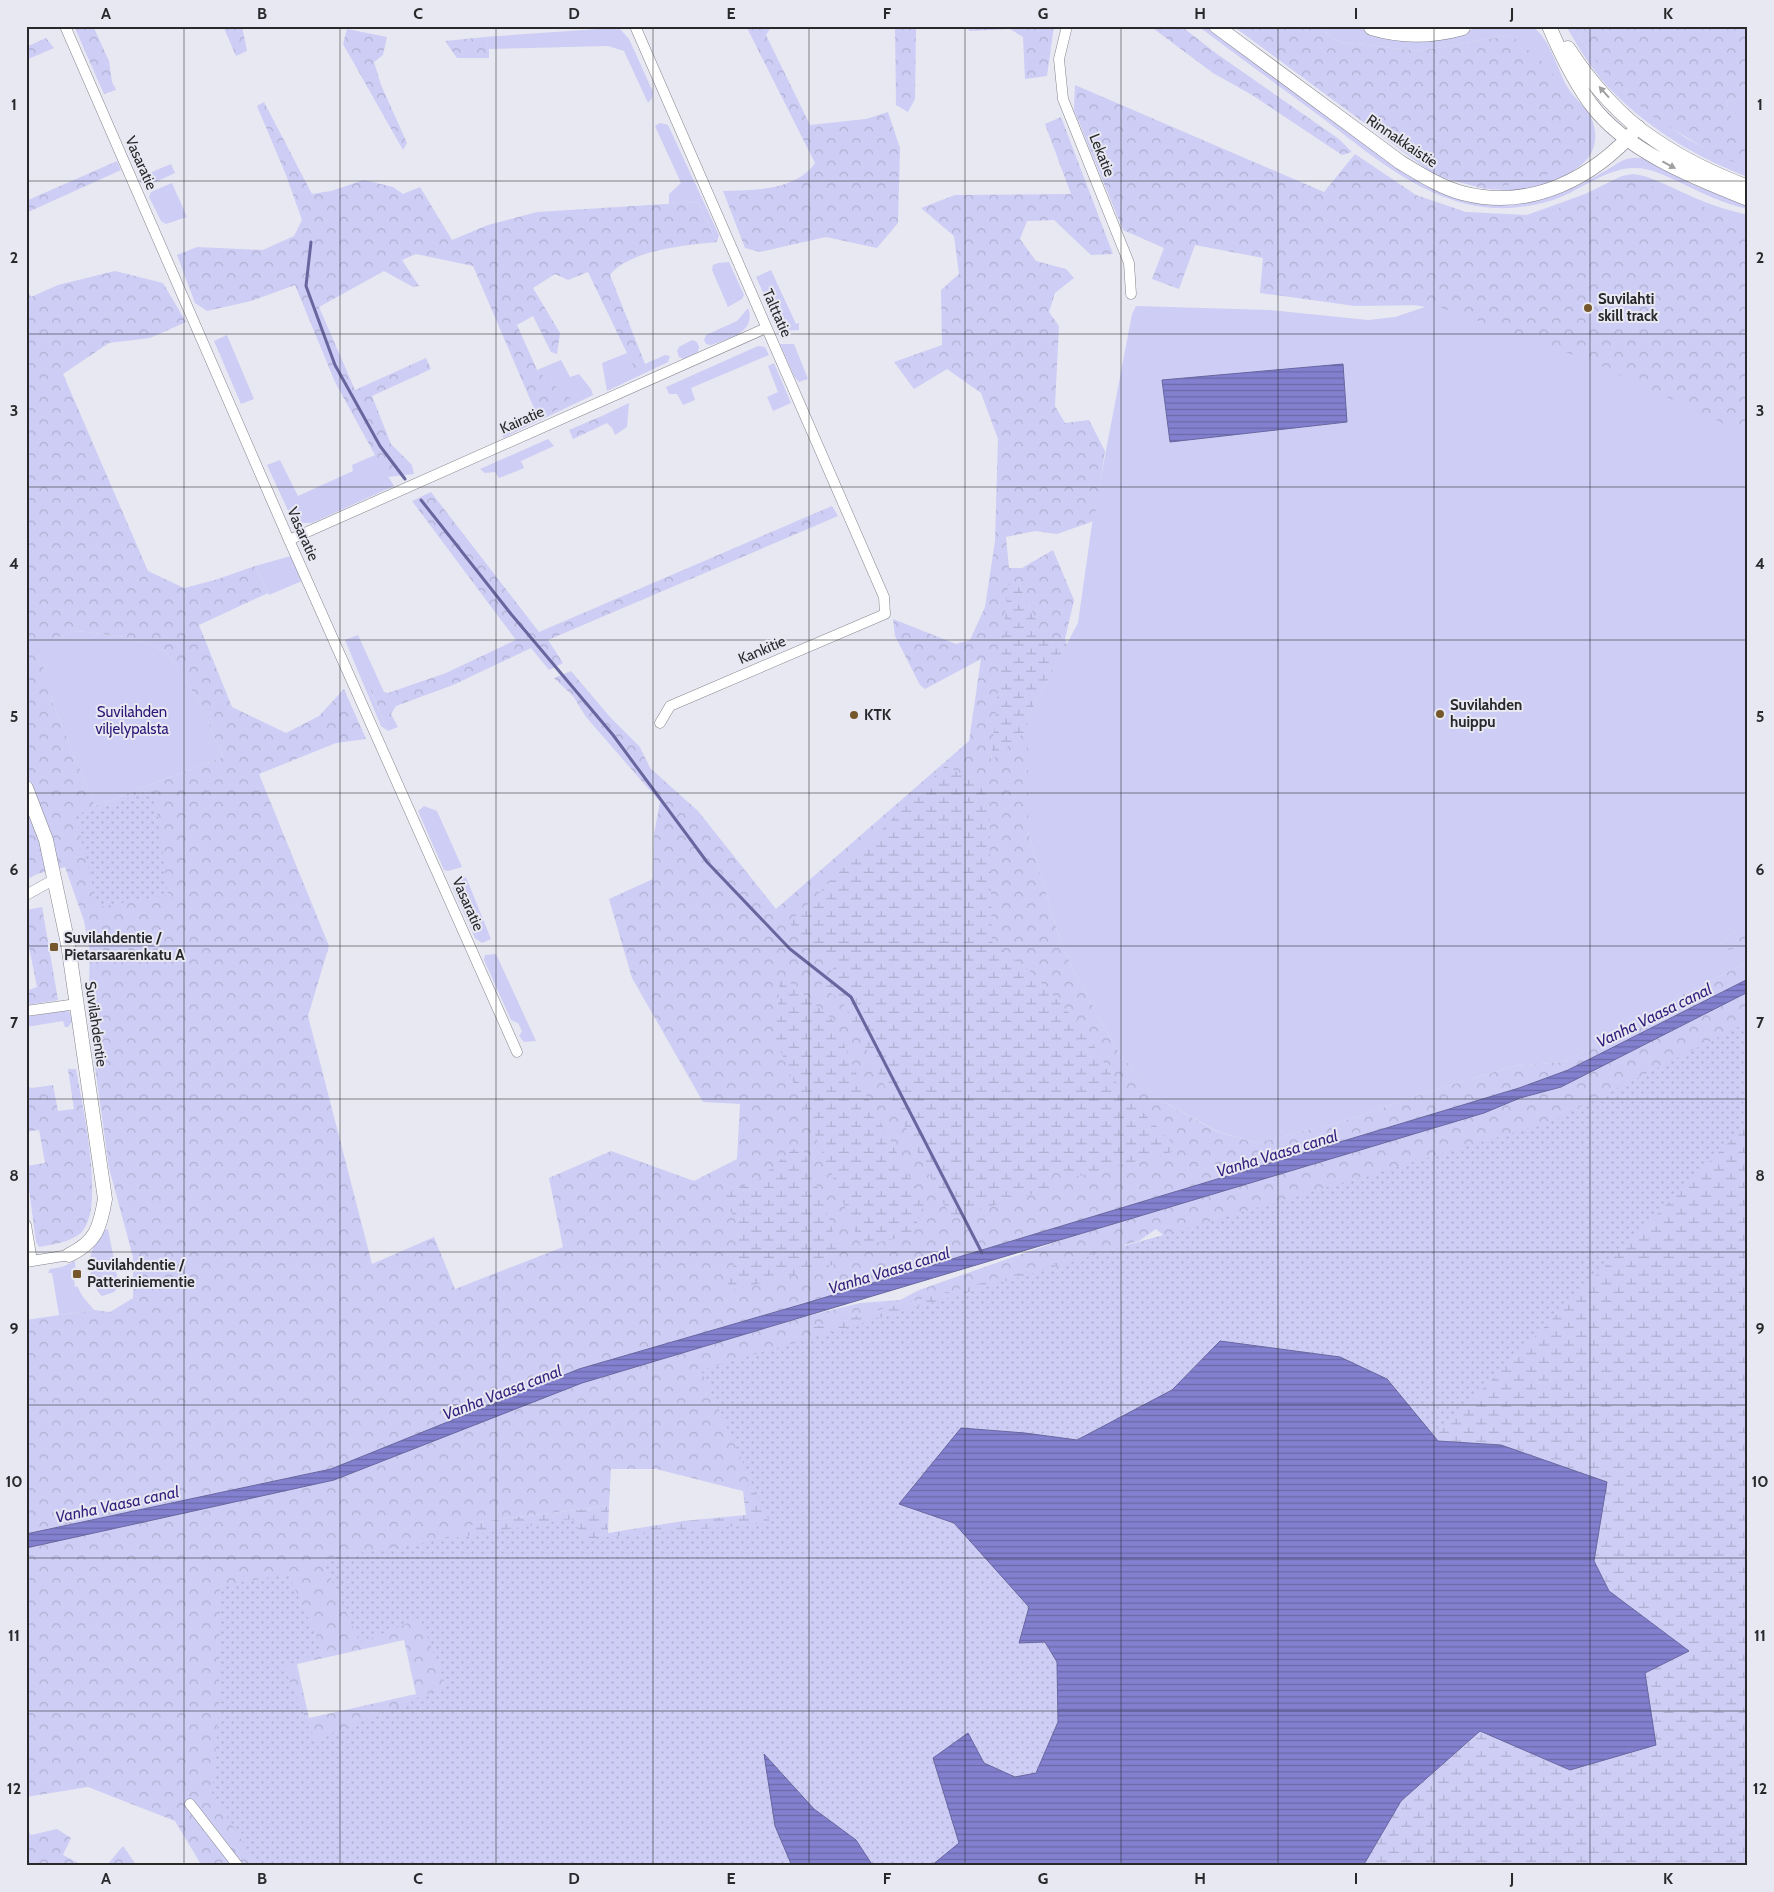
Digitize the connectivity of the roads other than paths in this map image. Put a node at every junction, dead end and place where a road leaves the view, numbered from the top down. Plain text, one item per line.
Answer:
1 (65, 26) edge
2 (635, 26) edge
3 (1067, 26) edge
4 (1216, 26) edge
5 (1373, 26) edge
6 (1461, 26) edge
7 (1549, 26) edge
8 (1554, 26) edge
9 (1638, 127) junction
10 (1627, 139) junction
11 (1748, 187) edge
12 (1748, 199) edge
13 (1131, 294) dead end
14 (766, 328) junction
15 (290, 540) junction
16 (885, 614) joint
17 (660, 723) dead end
18 (26, 788) edge
19 (55, 879) junction
20 (26, 895) edge
21 (77, 1004) junction
22 (26, 1011) edge
23 (517, 1052) dead end
24 (26, 1225) edge
25 (69, 1256) joint
26 (29, 1261) edge
27 (190, 1804) dead end
28 (238, 1866) edge

1 - 15 street, Vasaratie
2 - 14 street, Talttatie
3 - 13 street, Lekatie
4 - 10 street, Rinnakkaistie
5 - 6 highway
7 - 10 street
9 -> 8 street
9 - 10 street, Rinnakkaistie
9 - 11 street
10 -> 12 street
14 - 15 street, Kairatie
14 - 16 street, Talttatie
15 - 23 street, Vasaratie
16 - 17 street, Kankitie
18 - 19 street, Suvilahdentie
19 - 20 street
19 - 21 street, Suvilahdentie
21 - 22 street
21 - 25 street, Suvilahdentie
24 - 26 street
25 - 26 street
27 - 28 street

